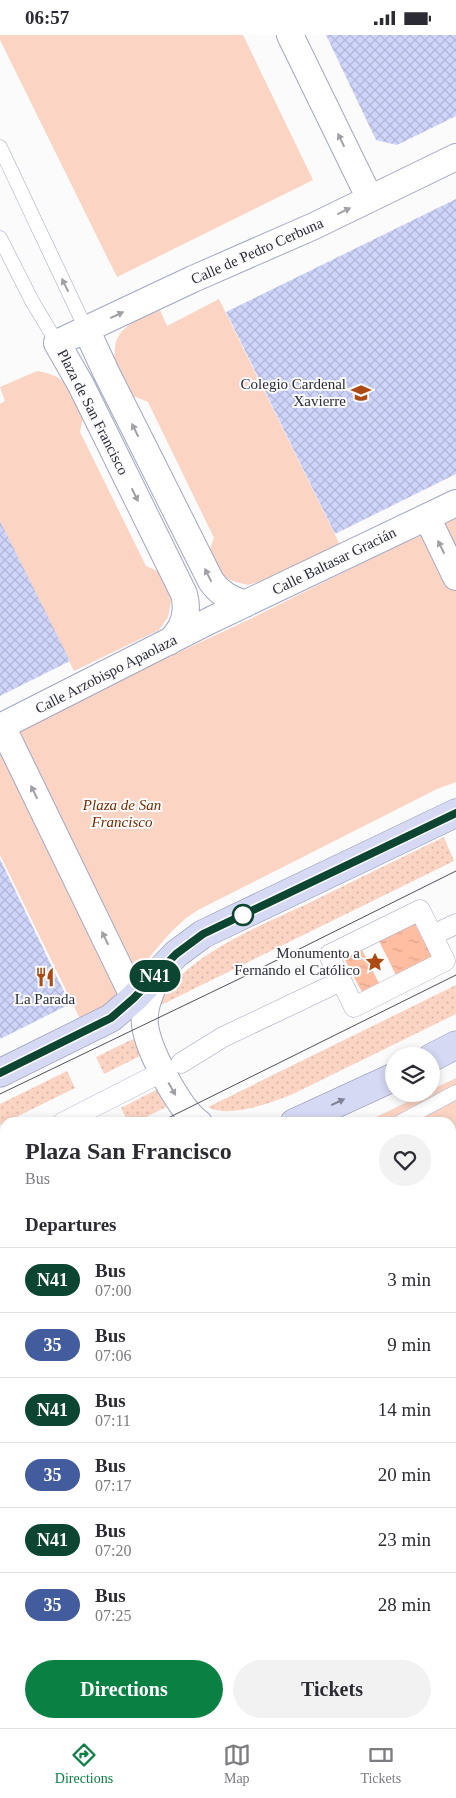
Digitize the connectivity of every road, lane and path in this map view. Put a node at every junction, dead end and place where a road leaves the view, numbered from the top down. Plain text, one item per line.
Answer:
1 (290, 35) edge
2 (0, 147) edge
3 (456, 157) edge
4 (370, 199) junction
5 (0, 238) edge
6 (86, 329) junction
7 (57, 343) junction
8 (456, 503) edge
9 (427, 517) junction
10 (456, 577) edge
11 (245, 604) junction
12 (211, 620) joint
13 (169, 642) junction
14 (1, 727) edge
15 (456, 813) edge
16 (456, 924) edge
17 (433, 935) junction
18 (159, 972) junction
19 (341, 981) junction
20 (134, 998) junction
21 (456, 1045) edge
22 (440, 1053) edge
23 (181, 1063) dead end
24 (0, 1073) edge
25 (152, 1077) dead end
26 (385, 1081) edge
27 (456, 1092) edge
28 (74, 1117) edge
29 (192, 1117) edge
30 (307, 1117) edge
31 (409, 1117) edge

4 -> 1 street
6 -> 2 lane
3 - 4 street, Calle de Pedro Cerbuna
6 -> 4 street, Calle de Pedro Cerbuna
5 - 7 lane
6 - 7 street, Calle de Pedro Cerbuna
11 -> 6 street, Plaza de San Francisco
7 -> 13 street, Plaza de San Francisco
8 - 9 street, Calle Baltasar Gracián
10 -> 9 street
9 - 11 street, Calle Baltasar Gracián
11 - 12 street, Calle Baltasar Gracián
12 - 13 street, Calle Arzobispo Apaolaza
13 - 14 street, Calle Arzobispo Apaolaza
20 -> 14 street
15 - 18 main road
16 - 17 street
17 - 19 street
17 - 19 street
18 - 20 main road
18 -> 29 street
19 - 23 street
20 - 24 main road
21 - 22 main road
25 - 28 street
30 -> 26 main road
27 - 31 lane

